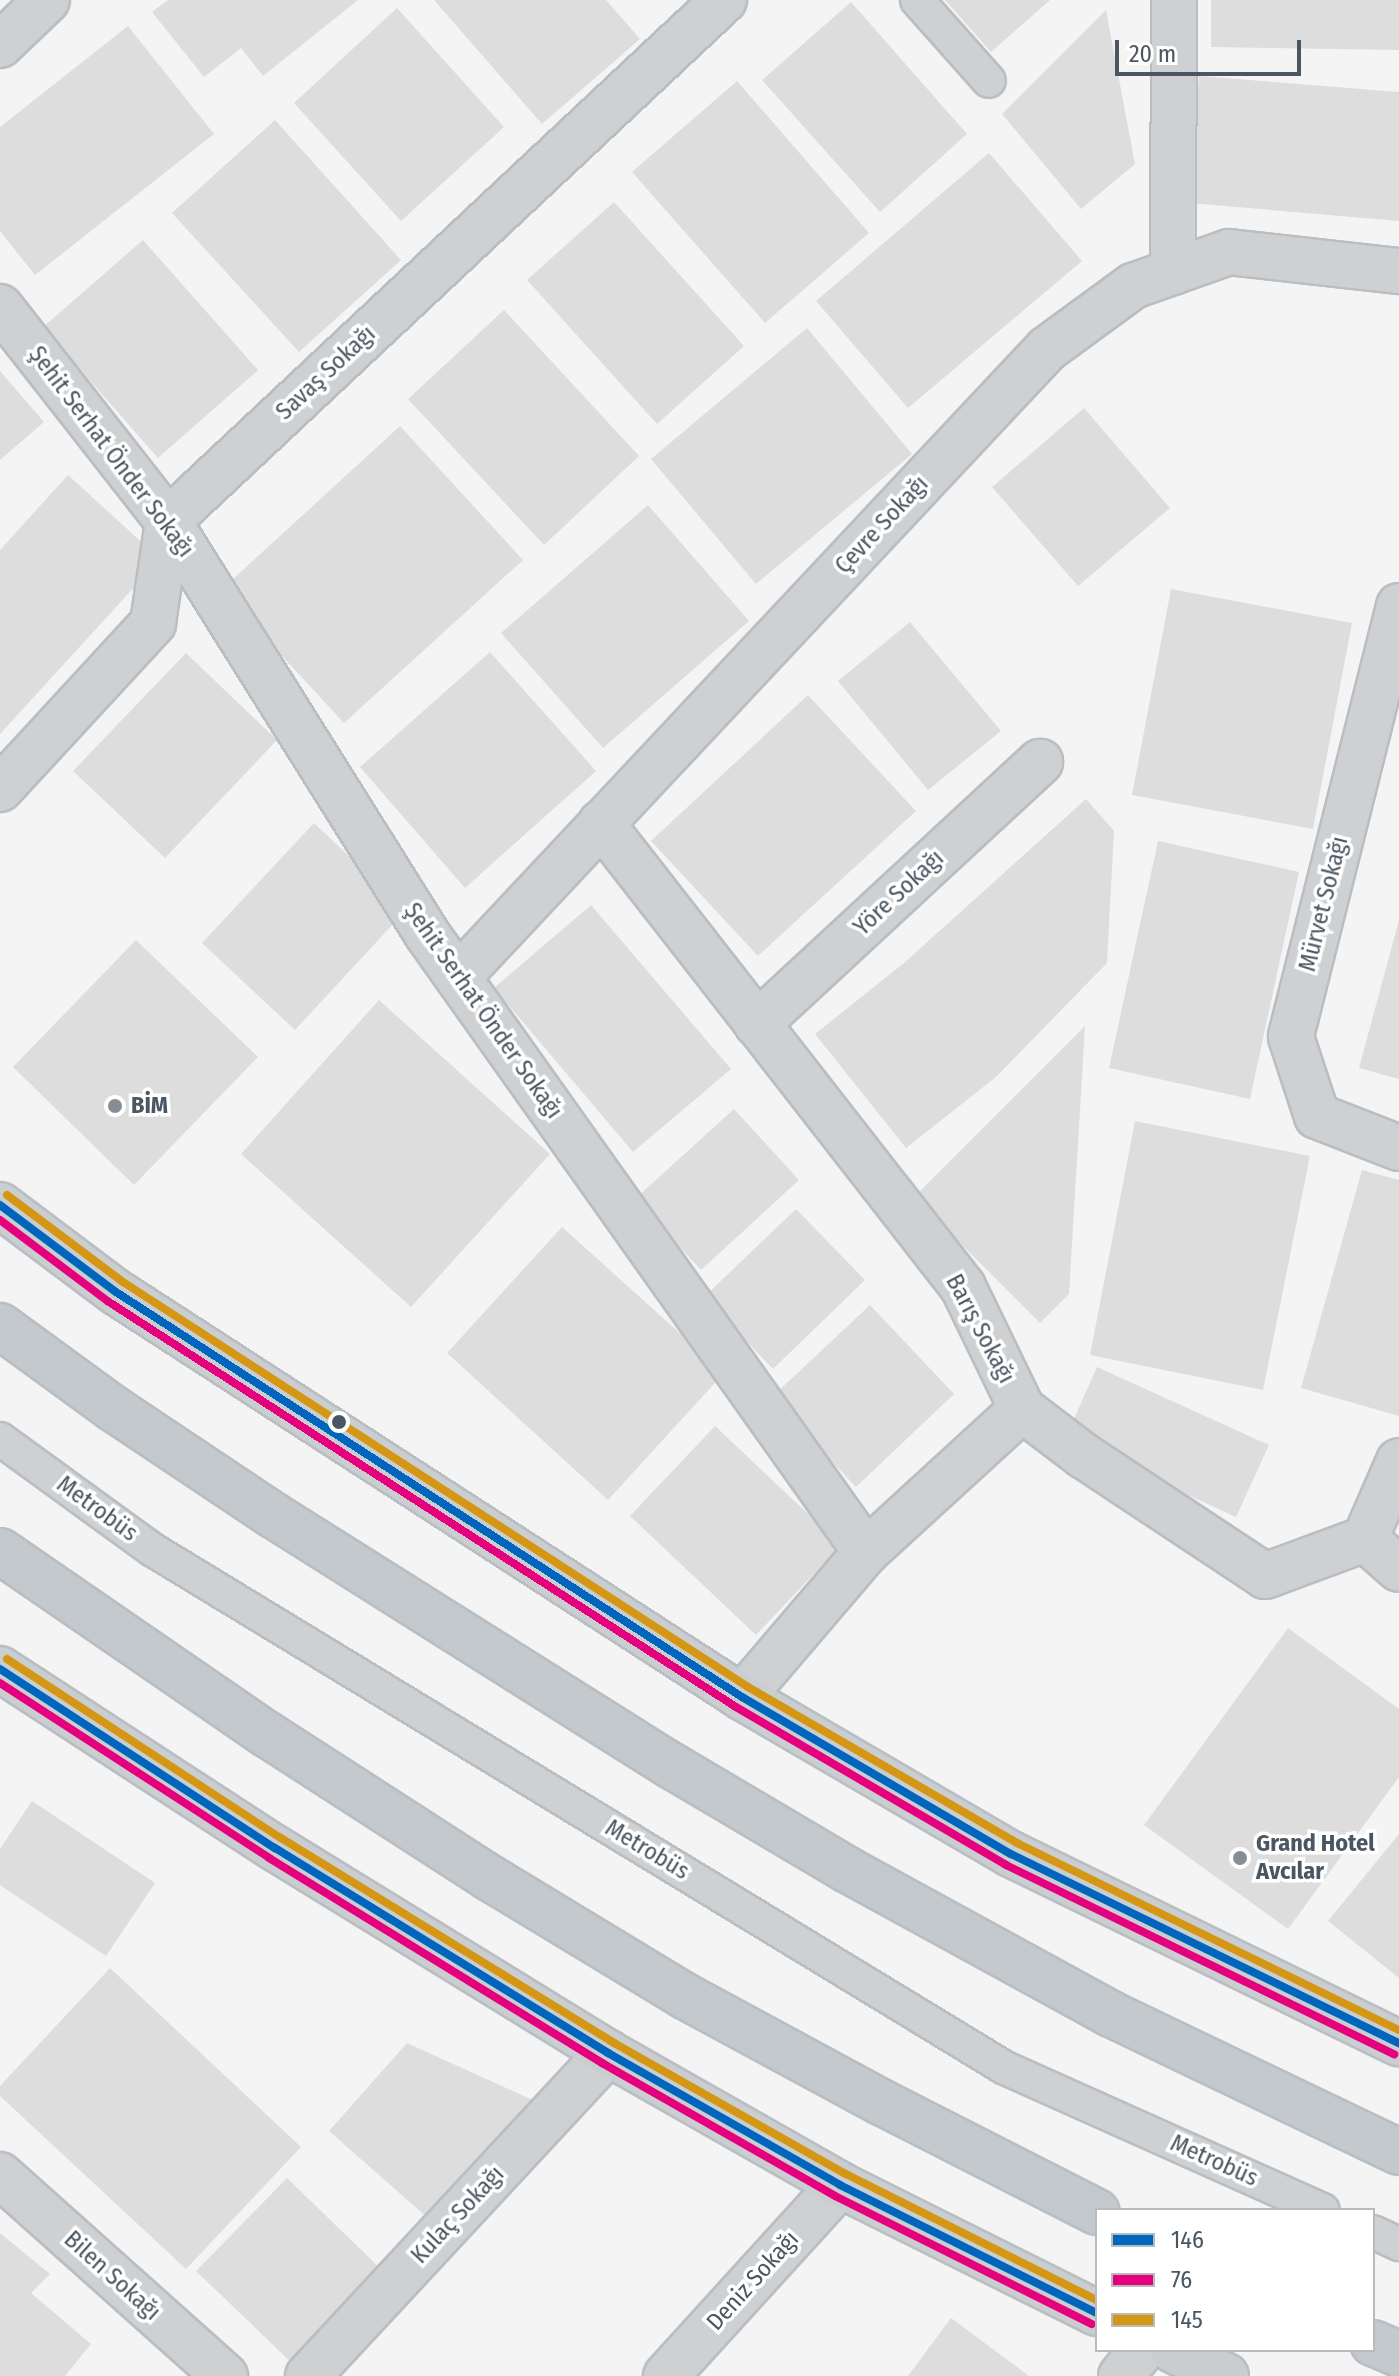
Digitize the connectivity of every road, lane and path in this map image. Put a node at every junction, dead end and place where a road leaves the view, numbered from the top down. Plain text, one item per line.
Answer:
1 (47, 0) edge
2 (724, 0) edge
3 (917, 0) edge
4 (1174, 0) edge
5 (0, 45) edge
6 (989, 81) dead end
7 (1399, 271) edge
8 (1173, 272) junction
9 (0, 307) edge
10 (168, 521) junction
11 (1399, 606) edge
12 (1040, 762) dead end
13 (0, 789) edge
14 (601, 823) junction
15 (458, 977) junction
16 (757, 1024) junction
17 (1399, 1148) edge
18 (0, 1205) edge
19 (0, 1326) edge
20 (1022, 1409) junction
21 (0, 1439) edge
22 (1399, 1461) edge
23 (1365, 1539) junction
24 (0, 1551) edge
25 (866, 1552) junction
26 (1399, 1569) edge
27 (0, 1669) edge
28 (742, 1697) junction
29 (1399, 2043) edge
30 (608, 2053) junction
31 (1399, 2152) edge
32 (0, 2175) edge
33 (840, 2185) junction
34 (1319, 2208) edge
35 (1095, 2211) edge
36 (1375, 2233) edge
37 (1399, 2244) edge
38 (1095, 2312) edge
39 (1375, 2344) edge
40 (1140, 2352) edge
41 (1177, 2352) edge
42 (1399, 2354) edge
43 (225, 2376) edge
44 (308, 2376) edge
45 (666, 2376) edge
46 (1121, 2376) edge
47 (1226, 2376) edge

1 - 5 street
2 - 10 street, Savaş Sokağı
3 - 6 lane
4 - 8 street
7 - 8 street, Çevre Sokağı
8 - 14 street, Çevre Sokağı
9 - 10 street, Şehit Serhat Önder Sokağı
10 - 13 street
10 - 15 street, Şehit Serhat Önder Sokağı
11 - 17 street, Mürvet Sokağı
12 - 16 street, Yöre Sokağı
14 - 15 street, Çevre Sokağı
14 - 16 street, Barış Sokağı
15 - 25 street, Şehit Serhat Önder Sokağı
16 - 20 street, Barış Sokağı
18 - 28 main road
19 - 31 highway
20 - 23 street, Barış Sokağı
20 - 25 street
21 - 34 lane, Metrobüs
22 - 23 street
23 - 26 street
24 - 35 highway
25 - 28 street
27 - 30 main road
28 - 29 main road
30 - 33 main road
30 - 44 street, Kulaç Sokağı
32 - 43 street, Bilen Sokağı
33 - 38 main road
33 - 45 street, Deniz Sokağı
36 - 37 lane
39 - 42 highway
40 - 46 street
41 - 47 main road

